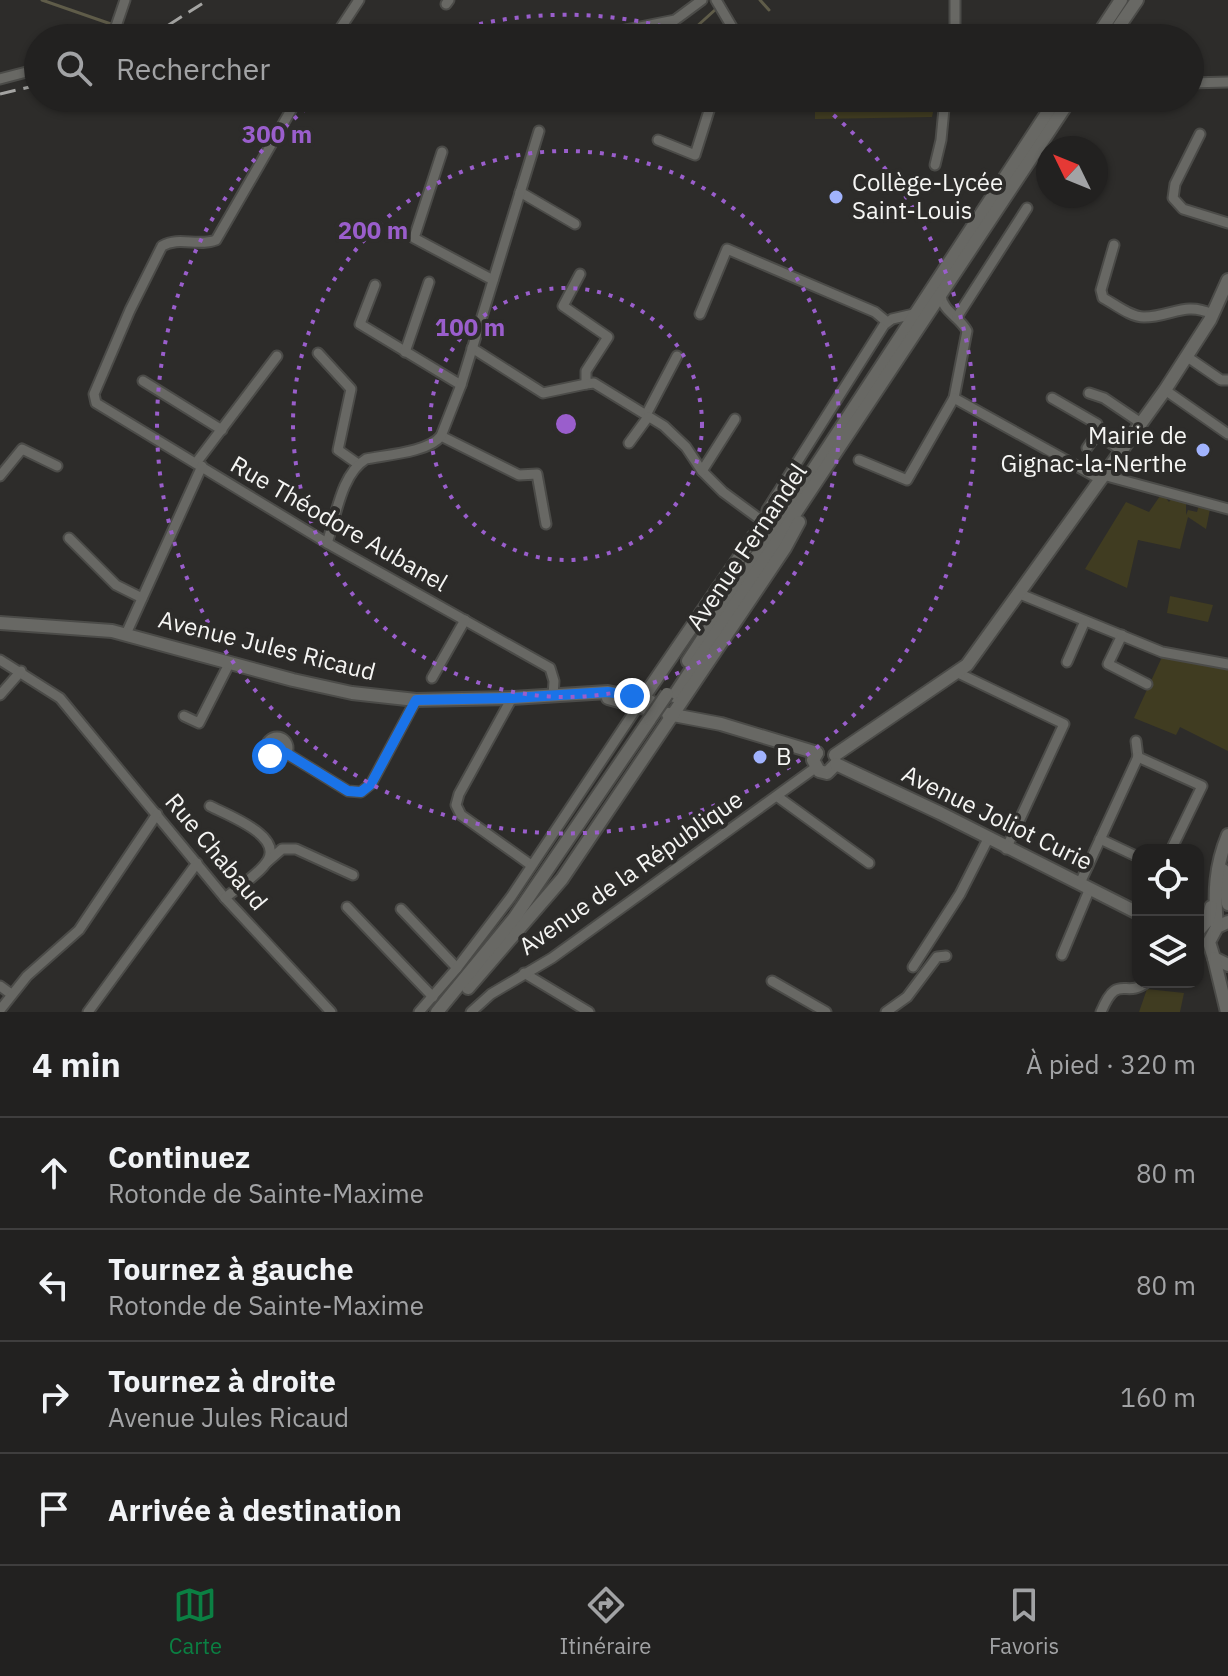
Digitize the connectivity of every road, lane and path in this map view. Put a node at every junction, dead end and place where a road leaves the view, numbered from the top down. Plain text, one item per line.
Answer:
1 (125, 0) edge
2 (359, 0) edge
3 (702, 0) edge
4 (716, 0) edge
5 (955, 0) edge
6 (1121, 0) edge
7 (1137, 0) edge
8 (117, 24) edge
9 (343, 24) edge
10 (655, 24) edge
11 (730, 24) edge
12 (955, 24) edge
13 (1105, 24) edge
14 (1121, 24) edge
15 (24, 73) edge
16 (0, 79) edge
17 (1228, 82) edge
18 (1204, 83) edge
19 (290, 112) edge
20 (709, 112) edge
21 (944, 112) edge
22 (1048, 112) edge
23 (1062, 112) edge
24 (539, 131) dead end
25 (1200, 134) dead end
26 (658, 140) dead end
27 (442, 152) dead end
28 (935, 165) dead end
29 (520, 192) junction
30 (1027, 208) dead end
31 (1228, 223) edge
32 (575, 224) dead end
33 (1114, 245) dead end
34 (580, 274) dead end
35 (493, 280) junction
36 (429, 282) dead end
37 (375, 285) dead end
38 (1226, 286) edge
39 (941, 295) junction
40 (919, 313) junction
41 (700, 314) dead end
42 (1212, 314) junction
43 (957, 317) junction
44 (887, 322) junction
45 (472, 348) junction
46 (405, 352) junction
47 (318, 353) dead end
48 (277, 356) dead end
49 (677, 356) dead end
50 (1186, 356) junction
51 (1228, 380) edge
52 (143, 381) dead end
53 (586, 384) junction
54 (461, 385) junction
55 (1165, 390) junction
56 (1089, 393) dead end
57 (954, 398) junction
58 (1052, 398) dead end
59 (852, 412) junction
60 (647, 416) junction
61 (735, 419) dead end
62 (1141, 423) junction
63 (222, 430) junction
64 (1097, 434) junction
65 (1228, 434) edge
66 (441, 436) junction
67 (629, 443) dead end
68 (1087, 448) dead end
69 (1121, 450) junction
70 (859, 460) dead end
71 (199, 464) junction
72 (358, 464) junction
73 (57, 466) dead end
74 (702, 471) junction
75 (0, 476) edge
76 (1102, 477) junction
77 (1228, 509) edge
78 (765, 523) junction
79 (546, 524) dead end
80 (69, 538) dead end
81 (327, 543) junction
82 (1020, 594) junction
83 (142, 598) junction
84 (465, 620) junction
85 (1085, 621) junction
86 (0, 623) edge
87 (126, 634) junction
88 (1122, 635) junction
89 (0, 660) edge
90 (1067, 662) dead end
91 (229, 664) junction
92 (1228, 664) edge
93 (21, 671) junction
94 (956, 672) junction
95 (432, 678) dead end
96 (1147, 684) dead end
97 (0, 695) edge
98 (553, 696) junction
99 (512, 698) junction
100 (416, 700) junction
101 (660, 708) junction
102 (184, 716) dead end
103 (1136, 741) dead end
104 (286, 753) dead end
105 (817, 753) junction
106 (1138, 757) junction
107 (835, 760) junction
108 (815, 768) junction
109 (778, 797) junction
110 (210, 806) dead end
111 (157, 814) junction
112 (988, 839) junction
113 (1100, 839) junction
114 (1226, 841) edge
115 (1174, 844) edge
116 (1006, 849) junction
117 (1132, 854) edge
118 (267, 862) junction
119 (197, 863) junction
120 (869, 863) dead end
121 (531, 865) junction
122 (353, 875) dead end
123 (1085, 886) junction
124 (1214, 896) junction
125 (225, 898) junction
126 (1228, 904) edge
127 (347, 907) dead end
128 (401, 909) dead end
129 (1132, 910) edge
130 (1204, 925) edge
131 (1219, 926) edge
132 (1204, 950) edge
133 (1062, 955) dead end
134 (946, 956) dead end
135 (1213, 956) junction
136 (1228, 965) edge
137 (913, 967) dead end
138 (457, 968) junction
139 (524, 973) junction
140 (772, 981) dead end
141 (0, 986) edge
142 (1132, 987) edge
143 (11, 994) junction
144 (433, 997) junction
145 (0, 1010) edge
146 (88, 1012) edge
147 (331, 1012) edge
148 (419, 1012) edge
149 (437, 1012) edge
150 (448, 1012) edge
151 (471, 1012) edge
152 (589, 1012) edge
153 (826, 1012) edge
154 (886, 1012) edge
155 (1101, 1012) edge
156 (1228, 1012) edge

1 - 8 street
2 - 9 street
3 - 10 street
4 - 11 street
5 - 12 street
6 - 13 main road
7 - 14 main road
15 - 16 street
17 - 18 street
19 - 71 street
20 - 26 street
21 - 28 street
22 - 40 main road, Avenue Fernandel
23 - 39 main road, Avenue Fernandel
24 - 29 street
25 - 31 street
27 - 35 street
29 - 32 street
29 - 35 street
30 - 43 street
33 - 42 street
34 - 53 street
35 - 45 street
36 - 46 street
37 - 46 street
38 - 42 main road
39 - 43 street
39 - 101 main road, Avenue Fernandel
40 - 44 street
40 - 59 main road, Avenue Fernandel
41 - 44 street
42 - 50 main road
43 - 57 street
44 - 78 street
45 - 53 street
45 - 54 street
46 - 54 street
47 - 72 street
48 - 63 street
49 - 60 street
50 - 51 street
50 - 55 main road
52 - 63 street
53 - 60 street
54 - 66 street
55 - 62 main road
55 - 65 street
56 - 62 street
57 - 70 street
57 - 76 street
58 - 64 street
59 - 78 main road
59 - 101 main road, Avenue Fernandel
60 - 67 street
60 - 74 street
61 - 74 street
62 - 69 main road
63 - 71 street
64 - 68 street
64 - 69 street
66 - 72 street
66 - 79 street
69 - 76 main road
71 - 81 street, Rue Théodore Aubanel
71 - 83 street, Rue Théodore Aubanel
72 - 81 street
73 - 75 street
74 - 78 street
76 - 77 street
76 - 82 main road
78 - 101 main road
80 - 83 street
81 - 84 street, Rue Théodore Aubanel
82 - 85 street
82 - 94 main road
83 - 87 street, Rue Théodore Aubanel
84 - 95 street
84 - 98 street, Rue Théodore Aubanel
85 - 88 street
85 - 90 street
86 - 87 main road, Avenue Jules Ricaud
87 - 91 main road, Avenue Jules Ricaud
88 - 92 street
88 - 96 street
89 - 93 street, Rue Chabaud
91 - 100 main road, Avenue Jules Ricaud
91 - 102 street
93 - 97 street
93 - 111 street, Rue Chabaud
94 - 107 main road
94 - 116 street
98 - 99 main road, Avenue Jules Ricaud
98 - 101 main road, Avenue Jules Ricaud
99 - 100 main road, Avenue Jules Ricaud
99 - 121 street
100 - 104 street
101 - 105 main road, Avenue Jules Ricaud
101 - 121 street
101 - 149 main road, Avenue Fernandel
101 - 150 main road, Avenue Fernandel
103 - 106 street
105 - 107 main road
105 - 108 main road
106 - 113 street
106 - 115 street
107 - 108 main road
107 - 112 main road, Avenue Joliot Curie
108 - 109 street, Avenue de la République
109 - 120 street
109 - 139 street, Avenue de la République
110 - 118 street
111 - 119 street, Rue Chabaud
111 - 143 street
112 - 116 main road, Avenue Joliot Curie
112 - 137 street
113 - 117 street
113 - 123 street
114 - 124 main road
114 - 126 main road
116 - 123 main road, Avenue Joliot Curie
118 - 122 street
118 - 125 street
119 - 125 street, Rue Chabaud
119 - 146 street
121 - 138 street
123 - 129 main road, Avenue Joliot Curie
123 - 133 street
124 - 130 main road
124 - 131 main road
125 - 147 street, Rue Chabaud
127 - 144 street
128 - 138 street
131 - 135 main road
132 - 135 main road
134 - 154 street
135 - 136 main road
135 - 156 main road
138 - 144 street
139 - 151 street, Avenue de la République
139 - 152 street
140 - 153 street
141 - 143 street
142 - 155 street
143 - 145 street
144 - 148 street

